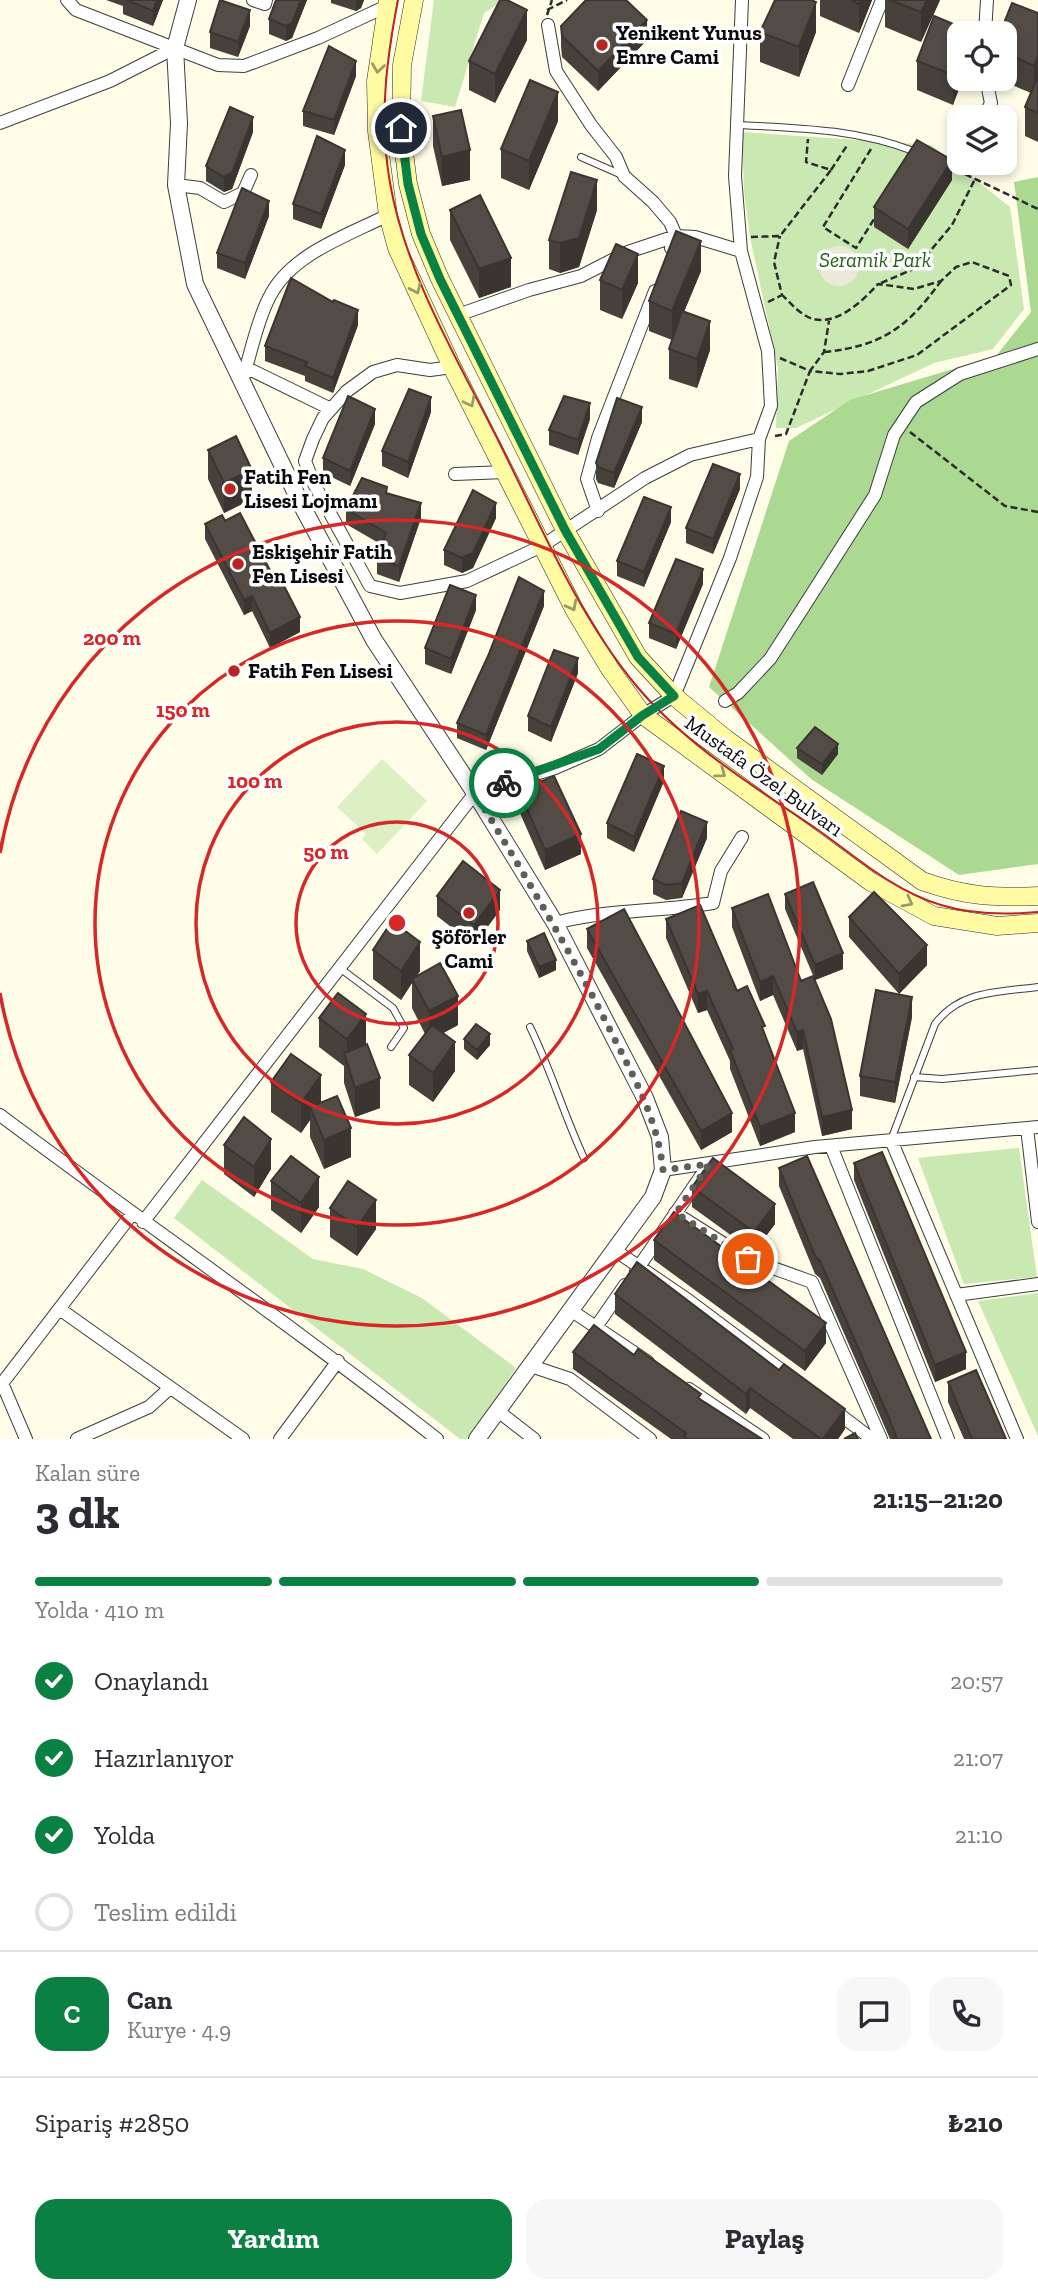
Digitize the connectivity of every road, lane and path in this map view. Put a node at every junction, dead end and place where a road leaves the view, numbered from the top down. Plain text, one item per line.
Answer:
1 (67, 0) edge
2 (188, 0) edge
3 (253, 0) edge
4 (266, 0) edge
5 (414, 0) edge
6 (567, 0) edge
7 (742, 0) edge
8 (882, 0) edge
9 (987, 0) edge
10 (387, 3) edge
11 (547, 10) dead end
12 (986, 21) edge
13 (548, 25) dead end
14 (175, 48) junction
15 (848, 85) dead end
16 (0, 123) edge
17 (736, 124) junction
18 (809, 129) junction
19 (856, 133) junction
20 (878, 137) junction
21 (925, 155) edge
22 (581, 157) dead end
23 (936, 160) edge
24 (947, 165) edge
25 (831, 170) junction
26 (251, 175) dead end
27 (967, 175) edge
28 (624, 176) junction
29 (975, 179) junction
30 (176, 184) junction
31 (1038, 209) edge
32 (877, 213) edge
33 (388, 215) junction
34 (676, 236) junction
35 (780, 236) junction
36 (740, 237) junction
37 (741, 251) junction
38 (666, 262) edge
39 (661, 275) edge
40 (941, 281) junction
41 (878, 284) junction
42 (782, 295) junction
43 (758, 307) junction
44 (458, 315) junction
45 (830, 320) junction
46 (1038, 349) edge
47 (768, 351) junction
48 (824, 352) junction
49 (452, 367) junction
50 (810, 371) junction
51 (244, 374) junction
52 (331, 409) junction
53 (900, 425) junction
54 (759, 439) junction
55 (505, 472) junction
56 (455, 474) dead end
57 (598, 511) junction
58 (1038, 512) edge
59 (565, 530) junction
60 (542, 546) junction
61 (674, 696) junction
62 (725, 701) dead end
63 (643, 715) junction
64 (475, 793) junction
65 (741, 837) dead end
66 (1038, 897) edge
67 (555, 923) junction
68 (1038, 923) edge
69 (341, 969) junction
70 (1038, 987) edge
71 (530, 1027) dead end
72 (391, 1046) dead end
73 (1038, 1070) edge
74 (914, 1077) junction
75 (0, 1115) edge
76 (1033, 1127) edge
77 (891, 1140) junction
78 (831, 1146) junction
79 (583, 1158) dead end
80 (709, 1164) junction
81 (663, 1170) junction
82 (1037, 1207) edge
83 (676, 1213) junction
84 (132, 1214) junction
85 (1038, 1222) edge
86 (143, 1223) junction
87 (616, 1251) junction
88 (639, 1266) junction
89 (1038, 1284) edge
90 (956, 1295) junction
91 (61, 1310) junction
92 (572, 1311) junction
93 (596, 1327) junction
94 (338, 1361) junction
95 (531, 1366) junction
96 (1, 1385) edge
97 (170, 1388) junction
98 (498, 1411) junction
99 (26, 1439) edge
100 (77, 1439) edge
101 (243, 1439) edge
102 (280, 1439) edge
103 (437, 1439) edge
104 (477, 1439) edge
105 (534, 1439) edge
106 (650, 1439) edge
107 (763, 1439) edge
108 (872, 1439) edge
109 (881, 1439) edge
110 (948, 1439) edge
111 (1017, 1439) edge

1 - 14 street
2 - 14 street
3 - 4 street
5 - 44 main road, Mustafa Özel Bulvarı
6 - 11 path
7 - 17 street
8 - 15 street
9 - 12 street
10 - 14 street
10 -> 33 main road, Mustafa Özel Bulvarı
13 - 28 street
14 - 16 street
14 - 30 street
17 - 18 lane
17 - 36 street
18 - 19 lane
18 - 25 path
19 - 20 lane
19 - 25 path
20 - 21 lane
20 - 32 path
22 - 28 lane
23 - 24 lane
25 - 35 path
26 - 30 street
27 - 29 path
28 - 34 street
29 - 31 path
29 - 41 path
30 - 51 street
33 -> 49 main road, Mustafa Özel Bulvarı
33 - 51 street
34 - 37 street
34 - 38 street
34 - 44 street
35 - 36 path
35 - 42 path
36 - 37 street
37 - 43 street
39 - 57 street
40 - 41 path
40 - 48 path
40 - 50 path
41 - 45 path
42 - 43 path
42 - 45 path
43 - 47 street
44 - 59 main road, Mustafa Özel Bulvarı
45 - 48 path
46 - 53 street
47 - 50 path
47 - 54 street
48 - 50 path
49 - 52 street
49 -> 55 main road, Mustafa Özel Bulvarı
50 - 54 path
51 - 52 street
51 - 64 street
52 - 60 street
53 - 58 path
53 - 62 street
54 - 57 street
54 - 61 street
55 - 56 street
55 - 60 main road, Mustafa Özel Bulvarı
57 - 59 street
59 - 60 street
59 - 61 main road, Mustafa Özel Bulvarı
60 -> 63 main road, Mustafa Özel Bulvarı
61 - 63 street
61 - 66 main road, Mustafa Özel Bulvarı
63 - 64 street
63 -> 68 main road, Mustafa Özel Bulvarı
64 - 67 street
64 - 69 street
65 - 67 street
67 - 81 street
69 - 72 lane
69 - 86 street
70 - 74 lane
71 - 79 lane
73 - 74 lane
74 - 77 lane
75 - 84 street
76 - 77 street
76 - 82 street
77 - 78 street
77 - 90 street
78 - 80 street
78 - 110 street
80 - 81 street
80 - 83 street
81 - 87 street
82 - 85 street
83 - 88 street
83 - 109 street
84 - 86 street
84 - 91 street
86 - 94 street
87 - 88 street
87 - 92 street
88 - 93 street
88 - 108 street
89 - 90 street
90 - 111 street
91 - 96 street
91 - 97 street
92 - 93 street
92 - 95 street
93 - 107 street
94 - 102 street
94 - 103 street
95 - 98 street
95 - 106 street
96 - 99 street
97 - 100 street
97 - 101 street
98 - 104 street
98 - 105 street

